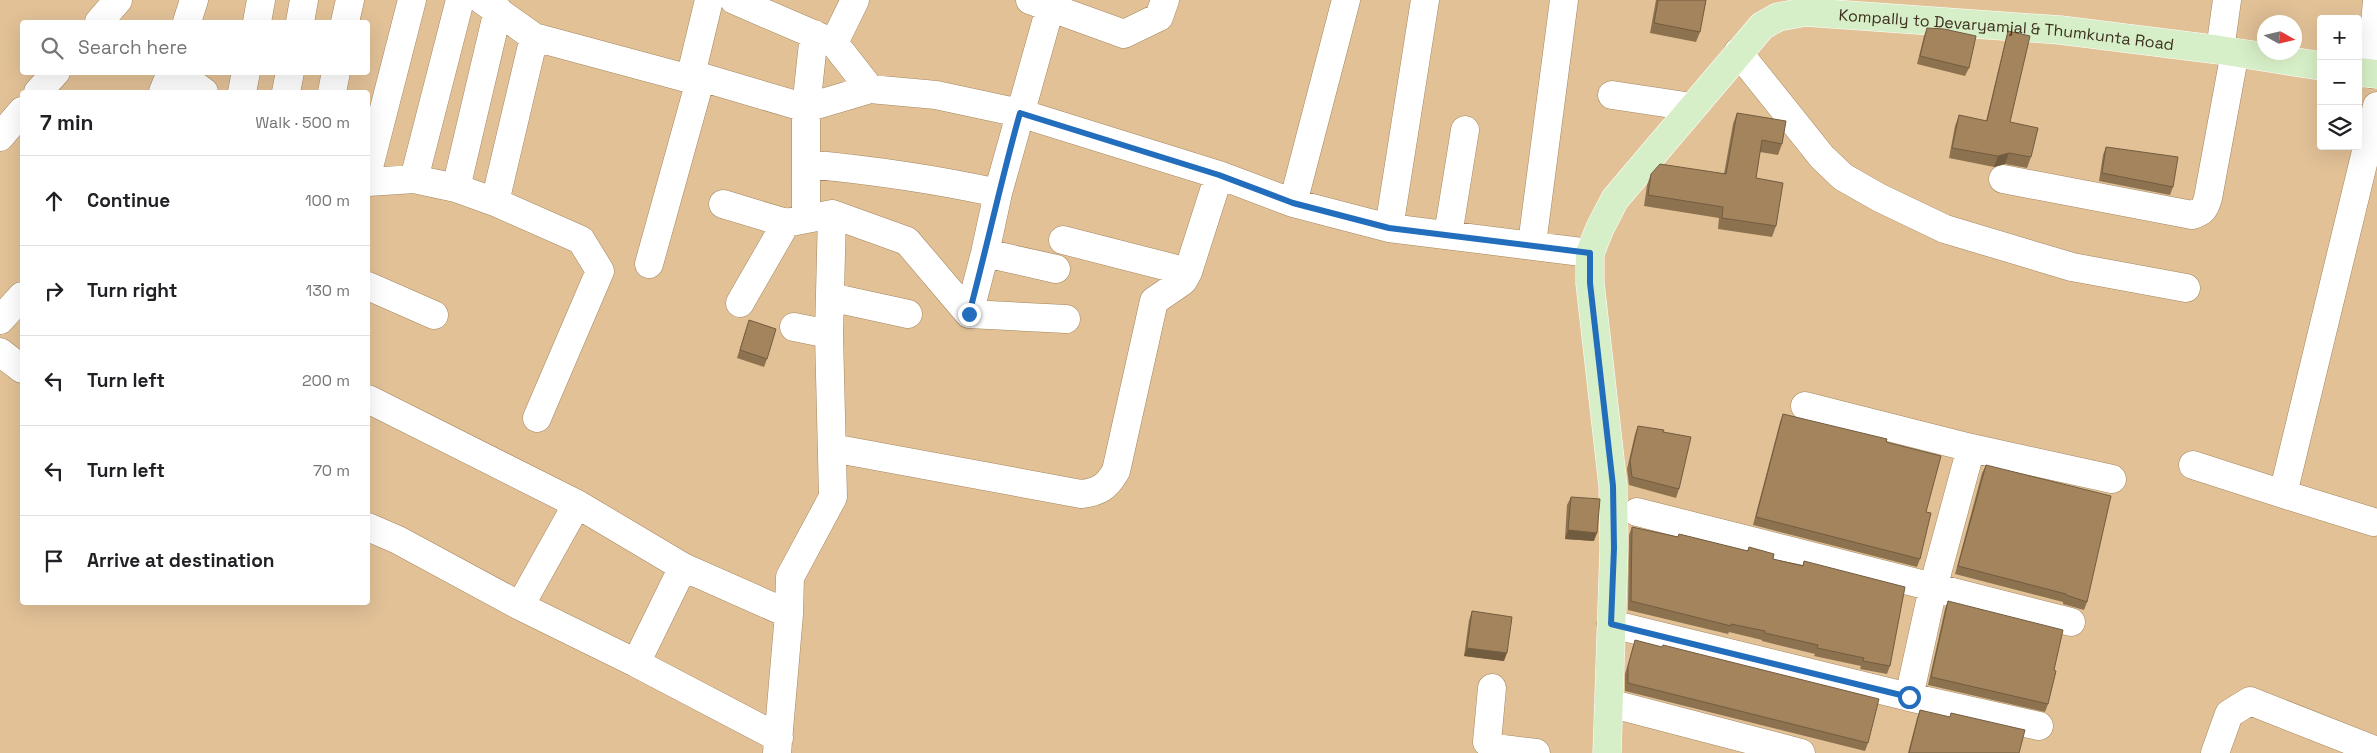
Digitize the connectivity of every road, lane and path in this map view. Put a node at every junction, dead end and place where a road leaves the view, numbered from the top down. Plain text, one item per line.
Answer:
1 (118, 0) edge
2 (194, 0) edge
3 (262, 0) edge
4 (304, 0) edge
5 (350, 0) edge
6 (412, 0) edge
7 (460, 0) edge
8 (709, 0) edge
9 (734, 0) edge
10 (855, 0) edge
11 (1165, 0) edge
12 (1346, 0) edge
13 (1425, 0) edge
14 (1564, 0) edge
15 (2227, 0) edge
16 (2377, 0) edge
17 (1040, 4) edge
18 (490, 5) edge
19 (1802, 6) edge
20 (101, 20) edge
21 (188, 20) edge
22 (257, 20) edge
23 (300, 20) edge
24 (346, 20) edge
25 (534, 37) junction
26 (824, 38) junction
27 (2227, 51) junction
28 (1738, 52) junction
29 (2317, 65) edge
30 (2369, 73) edge
31 (53, 75) edge
32 (170, 75) edge
33 (181, 75) edge
34 (245, 75) edge
35 (289, 75) edge
36 (335, 75) edge
37 (696, 78) junction
38 (870, 89) junction
39 (40, 90) edge
40 (164, 90) edge
41 (201, 90) edge
42 (242, 90) edge
43 (286, 90) edge
44 (332, 90) edge
45 (1612, 95) dead end
46 (2377, 106) edge
47 (1692, 107) junction
48 (806, 108) junction
49 (20, 113) edge
50 (1020, 113) junction
51 (1465, 130) dead end
52 (0, 137) edge
53 (370, 163) edge
54 (806, 164) junction
55 (1219, 175) junction
56 (414, 178) junction
57 (2003, 179) dead end
58 (370, 182) edge
59 (456, 188) junction
60 (998, 193) junction
61 (495, 202) junction
62 (1293, 203) junction
63 (722, 204) dead end
64 (808, 218) junction
65 (1389, 228) junction
66 (1448, 235) junction
67 (1064, 240) dead end
68 (1532, 244) junction
69 (985, 253) junction
70 (1590, 253) junction
71 (649, 264) dead end
72 (1056, 269) dead end
73 (1188, 272) junction
74 (370, 287) edge
75 (2186, 288) dead end
76 (830, 297) junction
77 (20, 298) edge
78 (740, 303) dead end
79 (908, 314) dead end
80 (969, 314) junction
81 (434, 315) dead end
82 (1066, 319) dead end
83 (0, 320) edge
84 (794, 327) dead end
85 (829, 334) junction
86 (0, 352) edge
87 (20, 368) edge
88 (370, 400) edge
89 (1805, 406) dead end
90 (536, 418) dead end
91 (832, 448) junction
92 (1971, 448) junction
93 (2193, 466) dead end
94 (2112, 479) dead end
95 (2283, 494) junction
96 (577, 504) junction
97 (1637, 512) dead end
98 (2372, 522) dead end
99 (370, 528) edge
100 (683, 567) junction
101 (1933, 588) junction
102 (520, 606) junction
103 (789, 614) junction
104 (2071, 622) dead end
105 (1611, 624) junction
106 (636, 662) junction
107 (1492, 688) dead end
108 (1909, 697) junction
109 (1608, 703) junction
110 (2039, 726) dead end
111 (778, 746) edge
112 (2377, 751) edge
113 (1536, 753) edge
114 (1607, 753) edge
115 (1800, 753) edge
116 (2216, 753) edge

1 - 20 street
2 - 21 street
3 - 22 street
4 - 23 street
5 - 24 street
6 - 53 street
7 - 56 street
8 - 37 street
9 - 26 street
10 - 26 street
11 - 17 street
12 - 62 street
13 - 65 street
14 - 68 street
15 - 27 street
16 - 30 street
17 - 50 street
18 - 25 street
18 - 59 street
19 - 27 main road, Kompally to Devaryamjal & Thumkunta Road
19 - 28 main road, Kompally to Devaryamjal & Thumkunta Road
25 - 37 street
25 - 61 street
26 - 38 street
26 - 48 street
27 - 29 main road, Kompally to Devaryamjal & Thumkunta Road
27 - 57 street
28 - 47 main road, Kompally to Devaryamjal & Thumkunta Road
28 - 75 street
31 - 39 street
32 - 40 street
33 - 41 street
34 - 42 street
35 - 43 street
36 - 44 street
37 - 48 street
37 - 71 street
38 - 48 street
38 - 50 street
45 - 47 street
46 - 95 street
47 - 70 main road, Kompally to Devaryamjal & Thumkunta Road
48 - 54 street
49 - 52 street
50 - 55 street
50 - 60 street
51 - 66 street
54 - 60 street
54 - 64 street
55 - 62 street
55 - 73 street
56 - 58 street
56 - 59 street
59 - 61 street
60 - 69 street
61 - 90 street
62 - 65 street
63 - 64 street
64 - 76 street
64 - 78 street
64 - 80 street
65 - 66 street
66 - 68 street
67 - 73 street
68 - 70 street
69 - 72 street
69 - 80 street
70 - 105 main road, Kompally to Devaryamjal & Thumkunta Road
73 - 91 street
74 - 81 street
76 - 79 street
76 - 85 street
77 - 83 street
80 - 82 street
84 - 85 street
85 - 91 street
86 - 87 street
88 - 96 street
89 - 92 street
91 - 103 street
92 - 94 street
92 - 101 street
93 - 95 street
95 - 98 street
96 - 100 street
96 - 102 street
97 - 101 street
99 - 102 street
100 - 103 street
100 - 106 street
101 - 104 street
101 - 108 street
102 - 106 street
103 - 111 street
105 - 108 street
105 - 109 main road, Kompally to Devaryamjal & Thumkunta Road
106 - 111 street
107 - 113 street
108 - 110 street
109 - 114 main road, Kompally to Devaryamjal & Thumkunta Road
109 - 115 street
112 - 116 street

